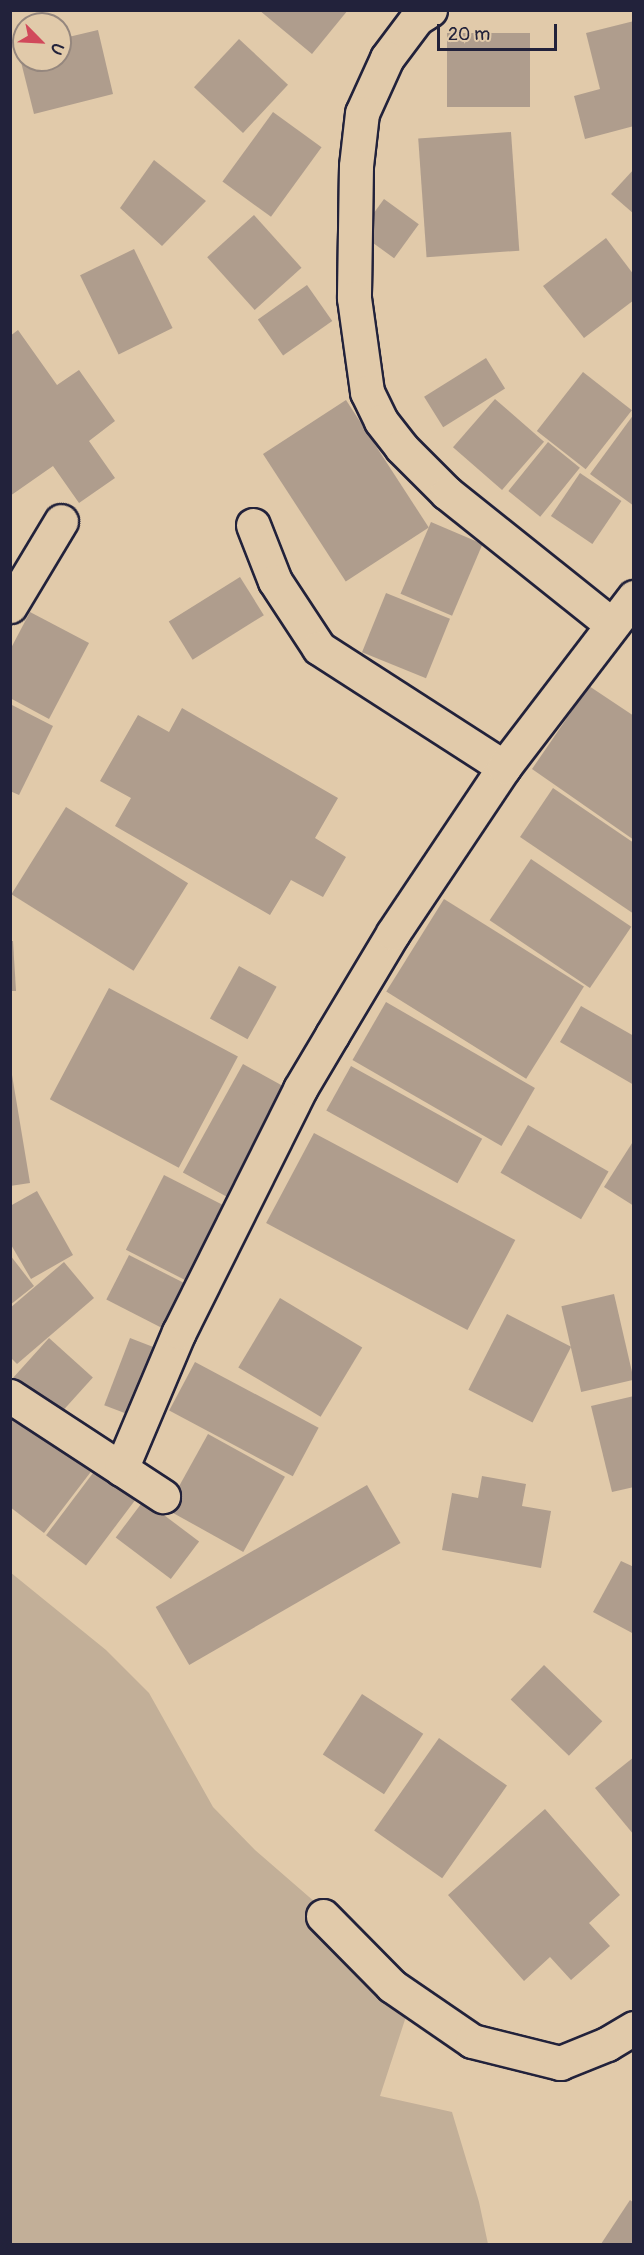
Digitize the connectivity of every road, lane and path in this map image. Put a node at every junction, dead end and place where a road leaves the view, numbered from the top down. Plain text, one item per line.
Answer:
1 (430, 10) edge
2 (61, 521) dead end
3 (253, 525) dead end
4 (633, 597) edge
5 (10, 606) edge
6 (611, 624) junction
7 (504, 767) junction
8 (10, 1396) edge
9 (121, 1469) junction
10 (163, 1496) dead end
11 (323, 1916) dead end
12 (633, 2028) edge

1 - 6 street
2 - 5 street
3 - 7 street
4 - 6 street
6 - 7 street
7 - 9 street
8 - 9 street
9 - 10 street
11 - 12 street

